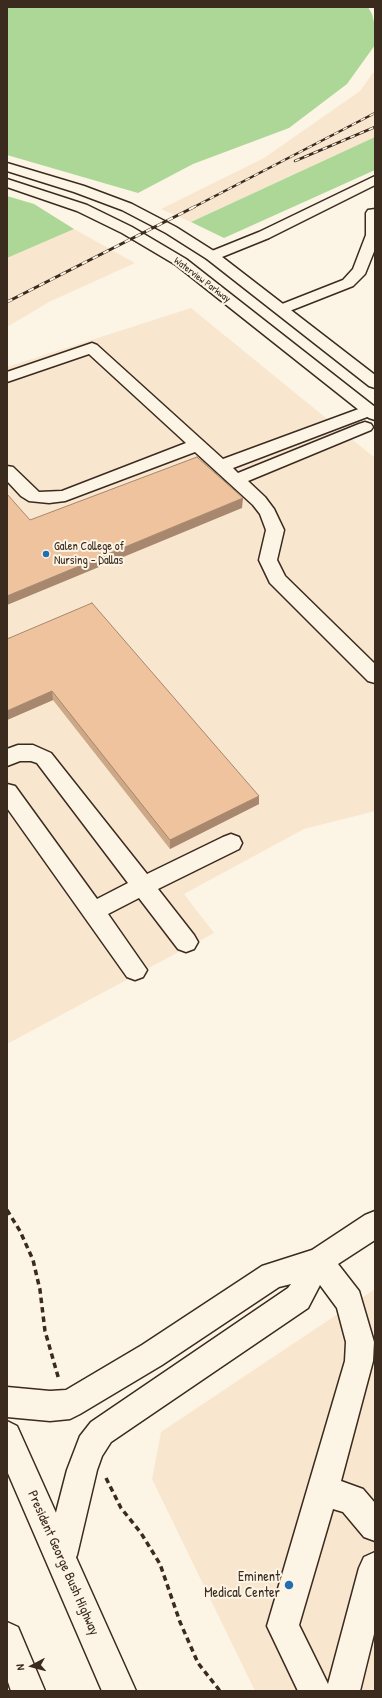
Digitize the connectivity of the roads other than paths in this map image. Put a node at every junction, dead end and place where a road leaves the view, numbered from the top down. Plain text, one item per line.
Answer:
1 (7, 167) edge
2 (375, 180) edge
3 (7, 183) edge
4 (373, 213) dead end
5 (212, 256) junction
6 (282, 310) junction
7 (7, 377) edge
8 (375, 383) edge
9 (374, 414) edge
10 (196, 445) junction
11 (221, 466) junction
12 (7, 471) edge
13 (236, 480) junction
14 (375, 676) edge
15 (7, 758) edge
16 (7, 792) edge
17 (231, 843) dead end
18 (143, 888) junction
19 (94, 911) junction
20 (186, 942) dead end
21 (135, 970) dead end
22 (375, 1224) edge
23 (320, 1261) junction
24 (367, 1336) edge
25 (7, 1402) edge
26 (7, 1436) edge
27 (323, 1491) junction
28 (375, 1526) edge
29 (61, 1555) junction
30 (375, 1568) edge
31 (7, 1638) edge
32 (28, 1691) edge
33 (119, 1691) edge
34 (315, 1691) edge
35 (343, 1691) edge

1 - 5 main road, Waterview Parkway
2 - 5 main road
3 - 9 main road, Waterview Parkway
4 - 6 main road
5 - 6 main road, Waterview Parkway
6 - 8 main road, Waterview Parkway
7 - 10 main road
9 - 11 main road
9 - 13 main road
10 - 11 main road
10 - 12 main road
11 - 13 main road
13 - 14 main road
15 - 18 main road
16 - 19 main road
17 - 18 main road
18 - 19 main road
18 - 20 main road
19 - 21 main road
22 - 23 main road
23 - 24 main road
23 - 25 main road
23 - 29 main road
24 - 27 main road
26 - 29 main road, President George Bush Highway
27 - 28 main road
27 - 34 main road
29 - 33 main road, President George Bush Highway
30 - 35 main road
31 - 32 main road

